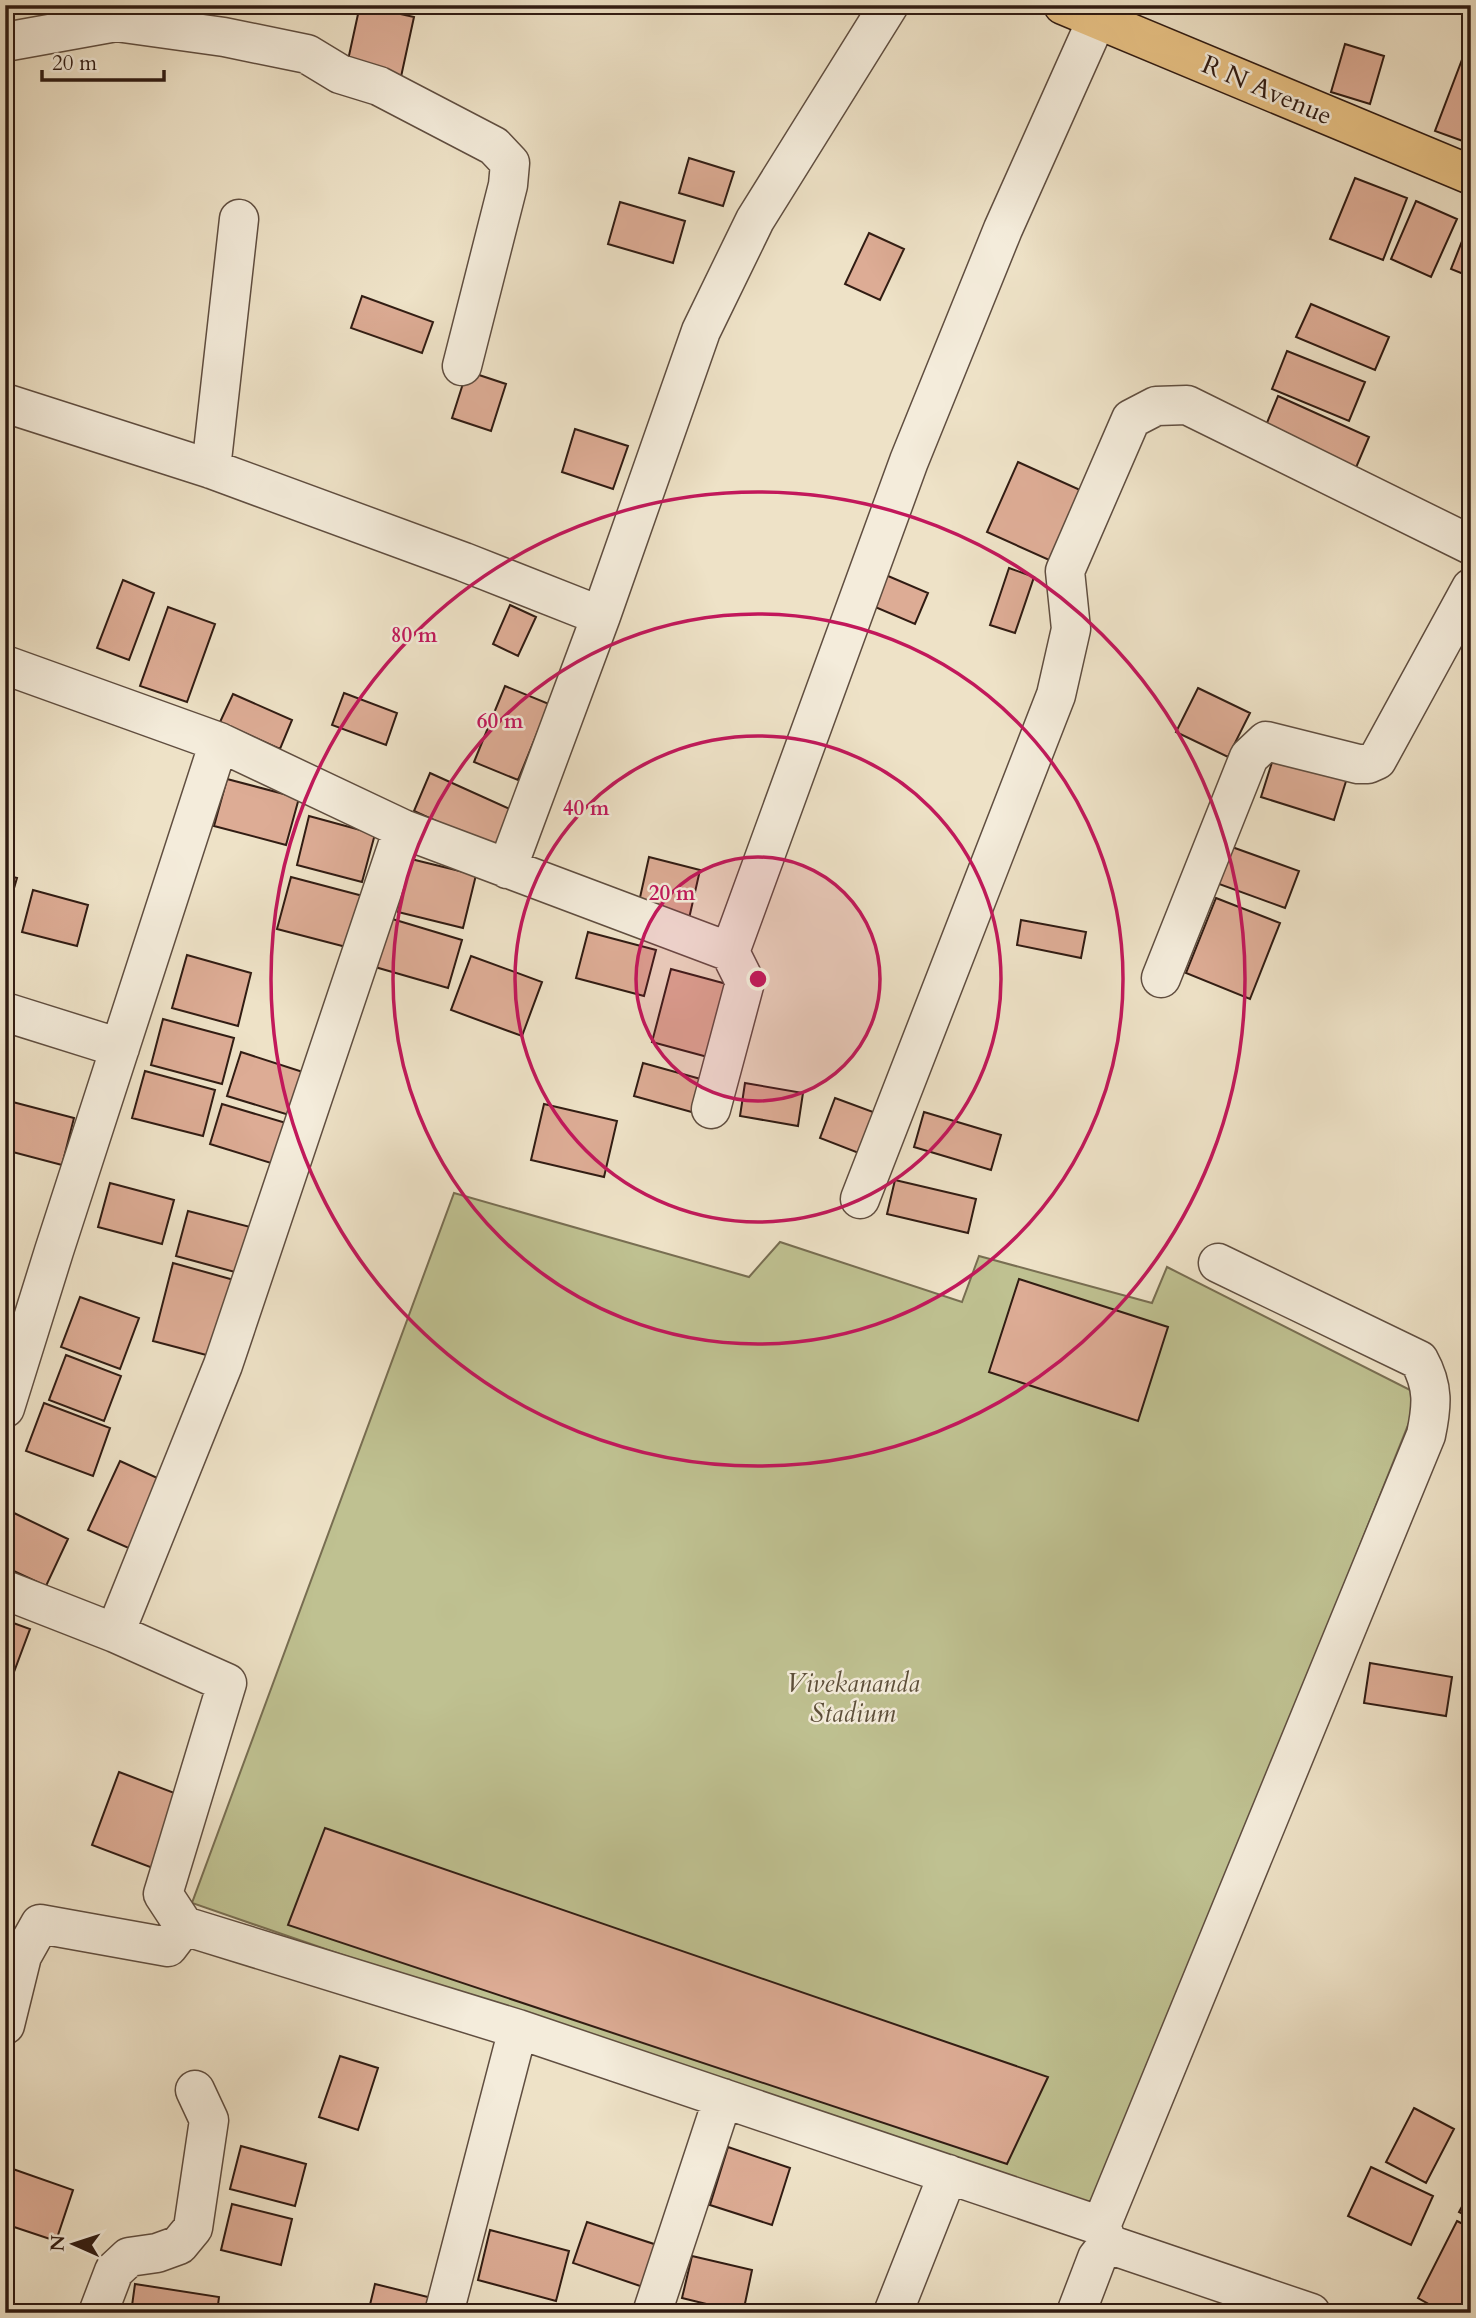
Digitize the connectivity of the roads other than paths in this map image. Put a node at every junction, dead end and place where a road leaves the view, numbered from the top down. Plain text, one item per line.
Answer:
1 (889, 5) edge
2 (1080, 12) edge
3 (226, 21) edge
4 (5, 42) edge
5 (1471, 175) edge
6 (239, 219) dead end
7 (462, 366) dead end
8 (5, 403) edge
9 (212, 469) junction
10 (1471, 545) edge
11 (1471, 589) edge
12 (601, 616) junction
13 (5, 665) edge
14 (219, 742) junction
15 (402, 829) junction
16 (507, 869) junction
17 (730, 952) junction
18 (1161, 978) dead end
19 (5, 1012) edge
20 (120, 1048) junction
21 (711, 1109) dead end
22 (860, 1199) dead end
23 (1218, 1263) dead end
24 (5, 1408) edge
25 (5, 1590) edge
26 (115, 1633) junction
27 (184, 1926) junction
28 (5, 2025) edge
29 (519, 2029) junction
30 (195, 2090) dead end
31 (723, 2098) junction
32 (948, 2174) junction
33 (1104, 2235) junction
34 (98, 2313) edge
35 (444, 2313) edge
36 (652, 2313) edge
37 (893, 2313) edge
38 (1076, 2313) edge
39 (1311, 2313) edge

1 - 12 street
2 - 5 main road, R N Avenue
2 - 17 street
3 - 4 street
3 - 7 street
6 - 9 street
8 - 9 street
9 - 12 street
10 - 22 street
11 - 18 street
12 - 16 street
13 - 14 street
14 - 15 street
14 - 20 street
15 - 16 street
15 - 26 street
16 - 17 street
17 - 21 street
19 - 20 street
20 - 24 street
23 - 33 street
25 - 26 street
26 - 27 street
27 - 28 street
27 - 29 street
29 - 31 street
29 - 35 street
30 - 34 street
31 - 32 street
31 - 36 street
32 - 33 street
32 - 37 street
33 - 38 street
33 - 39 street

